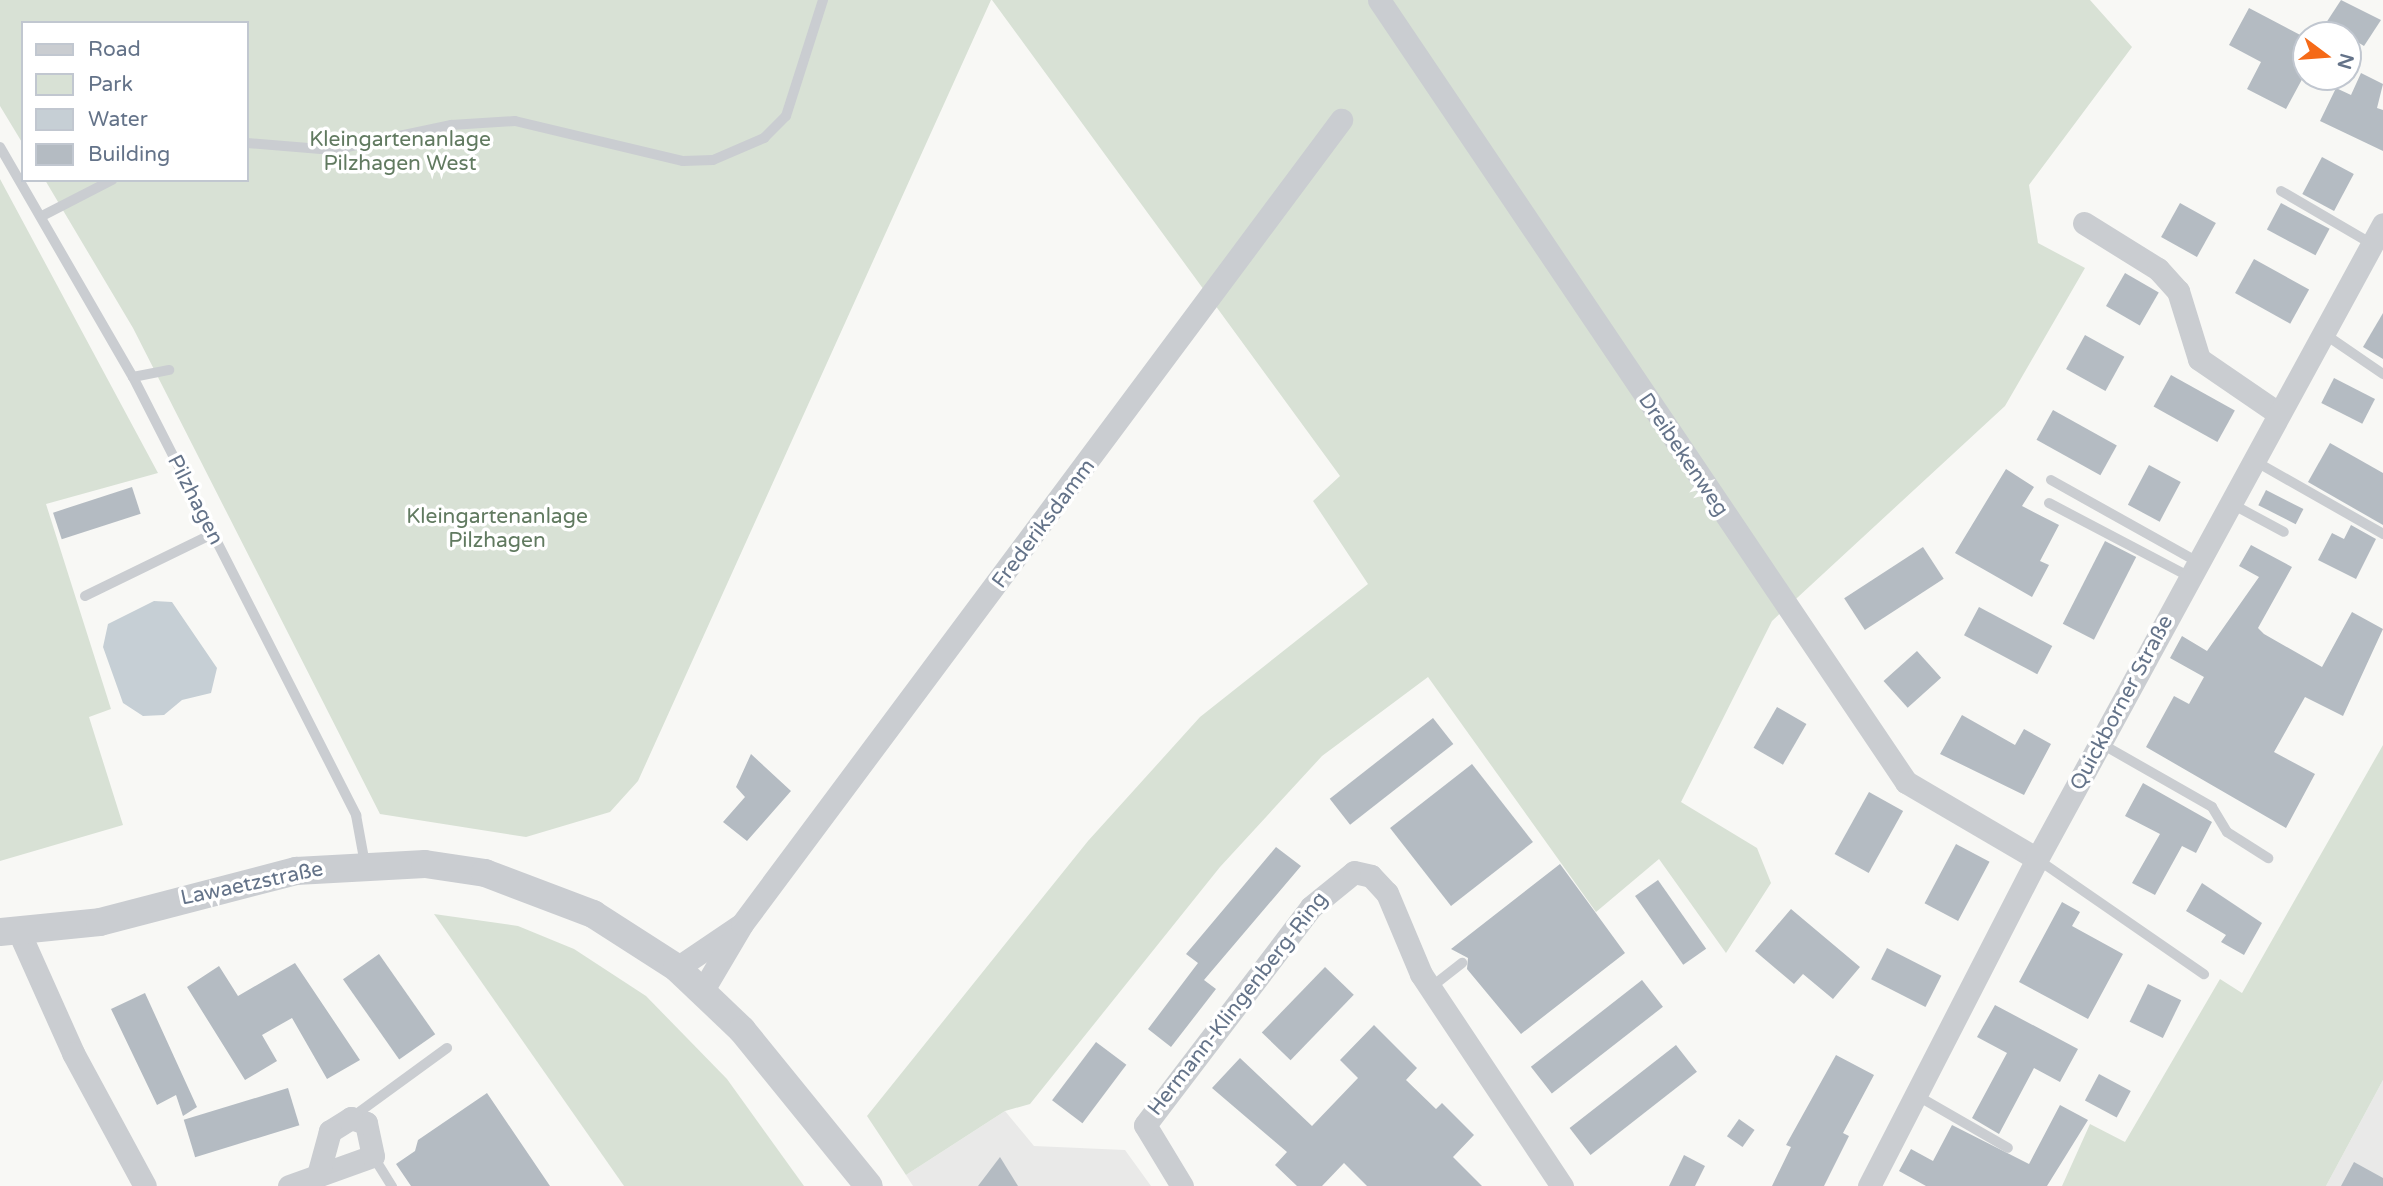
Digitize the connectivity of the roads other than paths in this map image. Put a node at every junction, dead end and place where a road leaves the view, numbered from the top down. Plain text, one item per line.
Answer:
1 (823, 0) edge
2 (1379, 0) edge
3 (1341, 120) dead end
4 (248, 143) edge
5 (0, 147) edge
6 (21, 182) edge
7 (21, 182) edge
8 (107, 182) edge
9 (2281, 191) dead end
10 (42, 216) junction
11 (2084, 223) dead end
12 (2378, 234) edge
13 (2323, 333) junction
14 (169, 370) dead end
15 (2383, 374) edge
16 (133, 377) junction
17 (2278, 414) junction
18 (2253, 460) junction
19 (2051, 480) dead end
20 (2049, 503) dead end
21 (2230, 503) junction
22 (2284, 532) dead end
23 (212, 534) junction
24 (2383, 534) edge
25 (2194, 569) junction
26 (85, 596) dead end
27 (2100, 743) junction
28 (2268, 858) dead end
29 (2037, 859) junction
30 (365, 864) junction
31 (742, 924) junction
32 (10, 932) edge
33 (1462, 963) dead end
34 (677, 968) junction
35 (2204, 974) dead end
36 (1430, 988) junction
37 (703, 990) junction
38 (447, 1048) dead end
39 (791, 1087) junction
40 (1916, 1094) junction
41 (351, 1118) junction
42 (2008, 1148) dead end
43 (373, 1156) junction
44 (318, 1175) junction
45 (145, 1186) edge
46 (289, 1186) edge
47 (392, 1186) edge
48 (846, 1186) edge
49 (869, 1186) edge
50 (1182, 1186) edge
51 (1562, 1186) edge
52 (1869, 1186) edge

1 - 4 lane
2 - 29 street, Dreibekenweg
3 - 31 street, Frederiksdamm
5 - 7 lane, Pilzhagen
6 - 10 lane, Pilzhagen
8 - 10 lane
9 - 12 lane
10 - 16 lane, Pilzhagen
11 - 17 street
12 - 13 street, Quickborner Straße
13 - 15 lane
13 - 17 street, Quickborner Straße
14 - 16 lane
16 - 23 lane, Pilzhagen
17 - 18 street, Quickborner Straße
18 - 21 street, Quickborner Straße
18 - 24 lane
19 - 25 lane
20 - 25 lane
21 - 22 lane
21 - 25 street, Quickborner Straße
23 - 26 lane
23 - 30 lane, Pilzhagen
25 - 27 street, Quickborner Straße
27 - 28 lane
27 - 29 street, Quickborner Straße
29 - 35 lane
29 - 40 street, Quickborner Straße
30 - 32 street, Lawaetzstraße
30 - 34 street, Lawaetzstraße
31 - 34 street, Frederiksdamm
31 - 37 street, Frederiksdamm
32 - 45 street, Lawaetzstraße
33 - 36 lane
34 - 37 street, Lawaetzstraße
36 - 50 street, Hermann-Klingenberg-Ring
36 - 51 street, Hermann-Klingenberg-Ring
37 - 39 street, Lawaetzstraße
38 - 41 lane
39 - 48 street, Lawaetzstraße
39 - 49 street, Lawaetzstraße
40 - 42 lane
40 - 52 street, Quickborner Straße
41 - 43 street
41 - 44 street
43 - 44 street
43 - 47 lane
44 - 46 street

